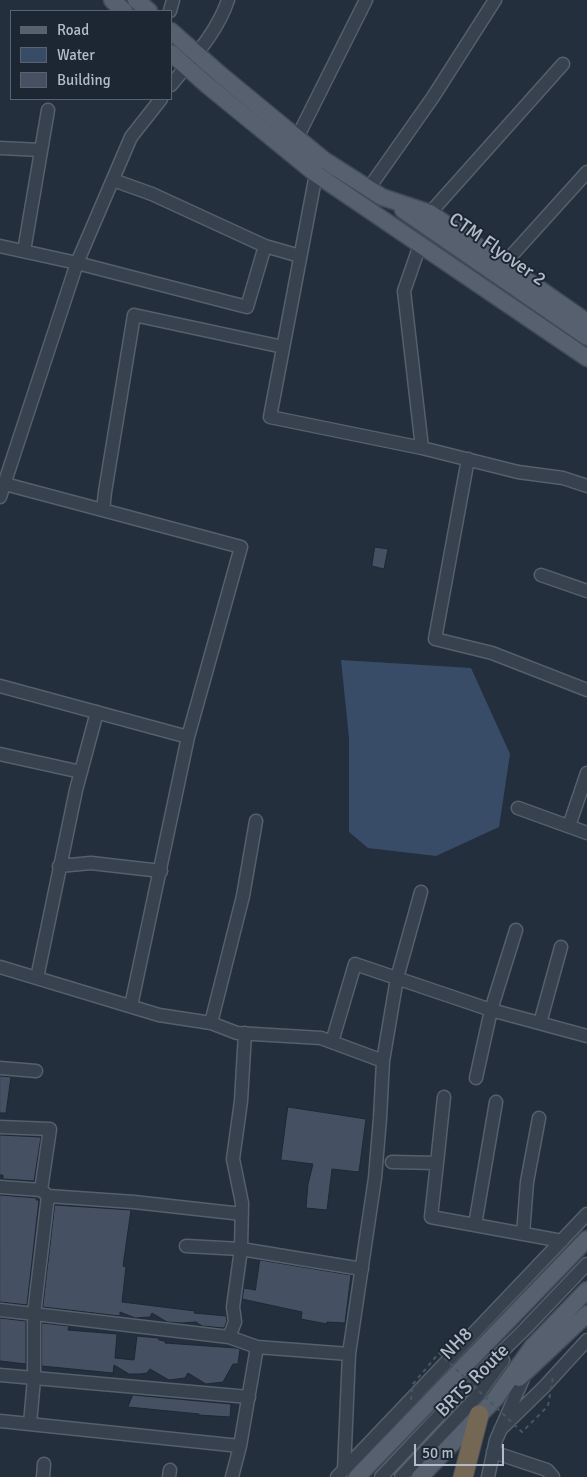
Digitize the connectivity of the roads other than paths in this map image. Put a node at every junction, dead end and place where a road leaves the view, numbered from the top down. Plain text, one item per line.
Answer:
1 (112, 0) edge
2 (136, 0) edge
3 (228, 0) edge
4 (366, 0) edge
5 (495, 0) edge
6 (123, 10) edge
7 (148, 10) edge
8 (172, 32) edge
9 (172, 54) edge
10 (191, 60) junction
11 (563, 64) dead end
12 (172, 85) edge
13 (243, 94) junction
14 (160, 100) edge
15 (236, 109) junction
16 (48, 110) dead end
17 (292, 144) junction
18 (0, 148) edge
19 (41, 150) junction
20 (324, 160) junction
21 (587, 172) edge
22 (316, 174) junction
23 (113, 180) junction
24 (376, 192) junction
25 (425, 217) junction
26 (420, 245) junction
27 (0, 246) edge
28 (265, 246) junction
29 (24, 252) junction
30 (300, 256) junction
31 (77, 263) junction
32 (503, 264) junction
33 (587, 322) edge
34 (283, 347) junction
35 (584, 350) edge
36 (422, 448) junction
37 (468, 459) junction
38 (5, 484) junction
39 (587, 486) edge
40 (0, 496) edge
41 (104, 510) junction
42 (541, 575) dead end
43 (587, 591) edge
44 (0, 686) edge
45 (587, 690) edge
46 (97, 712) junction
47 (188, 736) junction
48 (0, 754) edge
49 (81, 772) junction
50 (587, 773) edge
51 (518, 808) dead end
52 (256, 821) dead end
53 (569, 826) junction
54 (587, 833) edge
55 (59, 866) junction
56 (160, 871) junction
57 (421, 892) dead end
58 (516, 930) dead end
59 (561, 947) dead end
60 (0, 967) edge
61 (37, 978) junction
62 (397, 978) junction
63 (132, 1006) junction
64 (491, 1010) junction
65 (210, 1023) junction
66 (540, 1024) junction
67 (245, 1033) junction
68 (587, 1036) edge
69 (332, 1042) junction
70 (383, 1061) junction
71 (0, 1068) edge
72 (36, 1071) dead end
73 (476, 1078) dead end
74 (444, 1097) dead end
75 (496, 1102) dead end
76 (539, 1118) dead end
77 (0, 1127) edge
78 (392, 1162) dead end
79 (437, 1163) junction
80 (0, 1187) edge
81 (44, 1193) junction
82 (242, 1214) junction
83 (587, 1214) edge
84 (475, 1225) junction
85 (523, 1234) junction
86 (587, 1239) edge
87 (562, 1241) junction
88 (186, 1246) dead end
89 (240, 1249) junction
90 (587, 1264) edge
91 (362, 1269) junction
92 (587, 1290) edge
93 (0, 1310) edge
94 (34, 1314) junction
95 (587, 1314) edge
96 (525, 1329) junction
97 (229, 1337) junction
98 (587, 1340) edge
99 (257, 1347) junction
100 (349, 1354) junction
101 (526, 1372) junction
102 (0, 1375) edge
103 (34, 1379) junction
104 (249, 1397) junction
105 (495, 1399) junction
106 (479, 1415) junction
107 (0, 1421) edge
108 (30, 1424) junction
109 (500, 1430) junction
110 (240, 1446) junction
111 (493, 1452) junction
112 (346, 1475) edge
113 (232, 1477) edge
114 (381, 1477) edge
115 (401, 1477) edge
116 (420, 1477) edge
117 (463, 1477) edge
118 (488, 1477) edge
119 (553, 1477) edge

1 - 6 main road
2 - 7 main road
3 - 10 street
4 - 17 street
5 - 24 street
8 - 10 main road
9 - 10 main road
10 - 12 street
10 - 13 main road
10 - 15 main road
11 - 25 street
13 - 15 main road
13 - 17 main road
14 - 23 street
15 - 17 main road
16 - 19 street
17 - 20 main road
17 - 22 main road
18 - 19 street
19 - 29 street
20 - 22 street
20 - 24 main road
21 - 32 street
22 - 26 main road
22 - 30 street
23 - 28 street
23 - 31 street
24 - 25 main road
25 - 32 main road
25 - 35 main road, CTM Flyover 2
26 - 35 main road
26 - 36 street
27 - 29 street
28 - 30 street
28 - 31 street
29 - 31 street
30 - 34 street
31 - 38 street
32 - 33 main road
34 - 36 street
34 - 41 street
36 - 37 street
37 - 39 street
37 - 45 street
38 - 40 street
38 - 41 street
41 - 47 street
42 - 43 street
44 - 46 street
46 - 47 street
46 - 49 street
47 - 56 street
48 - 49 street
49 - 55 street
50 - 53 street
51 - 53 street
52 - 65 street
53 - 54 street
55 - 56 street
55 - 61 street
56 - 63 street
57 - 62 street
58 - 64 street
59 - 66 street
60 - 61 street
61 - 63 street
62 - 64 street
62 - 69 street
62 - 70 street
63 - 65 street
64 - 66 street
64 - 73 street
65 - 67 street
66 - 68 street
67 - 69 street
67 - 82 street
69 - 70 street
70 - 91 street
71 - 72 street
74 - 79 street
75 - 84 street
76 - 85 street
77 - 81 street
78 - 79 street
79 - 84 street
80 - 81 street
81 - 82 street
81 - 94 street
82 - 89 street
83 - 87 street
84 - 85 street
85 - 87 street
86 - 112 main road, NH8
87 - 112 street
88 - 89 street
89 - 91 street
89 - 97 street
90 - 96 street, BRTS Route
91 - 100 street
92 - 105 main road
93 - 94 street
94 - 97 street
94 - 103 street
95 - 101 main road
96 - 114 street, BRTS Route
96 - 115 street, BRTS Route
97 - 99 street
98 - 109 street
99 - 100 street
99 - 104 street
100 - 112 street
101 - 105 main road
101 - 109 street
102 - 103 street
103 - 104 street
103 - 108 street
104 - 110 street
105 - 106 main road
106 - 116 main road
106 - 117 highway
107 - 108 street
108 - 110 street
109 - 111 street
110 - 113 street
111 - 118 street
111 - 119 street

